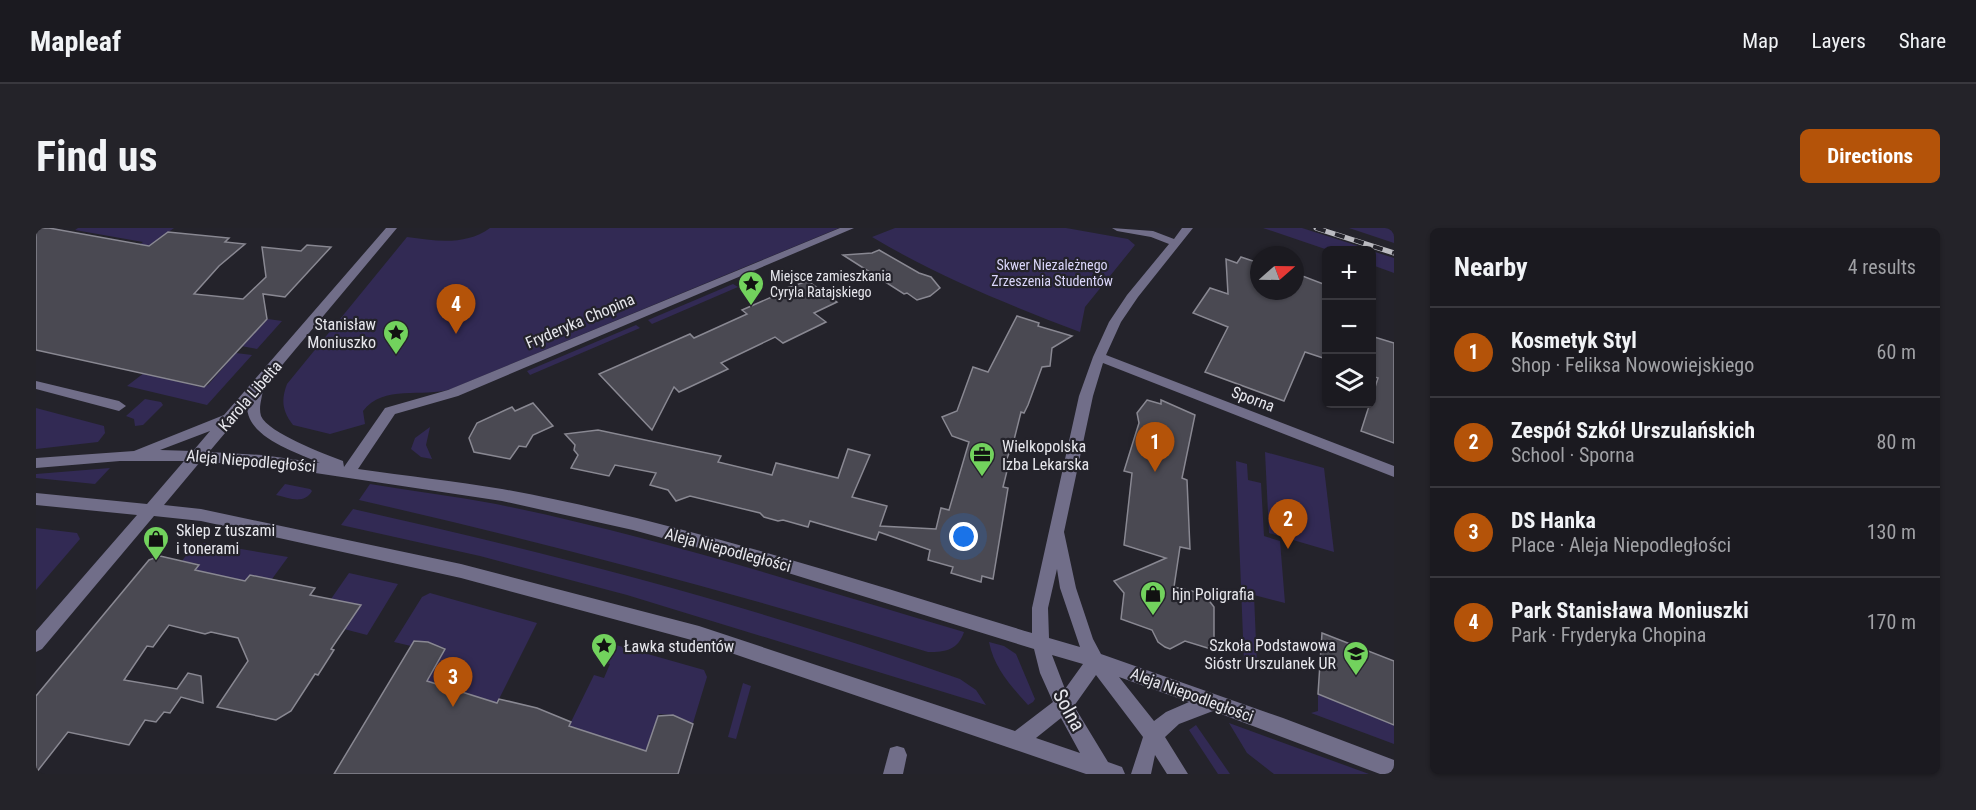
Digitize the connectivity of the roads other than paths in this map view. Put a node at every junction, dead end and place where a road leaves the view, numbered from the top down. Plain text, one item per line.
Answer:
1 (392, 228) edge
2 (849, 228) edge
3 (1117, 228) edge
4 (1188, 228) edge
5 (1175, 243) junction
6 (1099, 357) junction
7 (36, 385) edge
8 (257, 389) junction
9 (119, 406) dead end
10 (230, 418) junction
11 (128, 456) junction
12 (199, 456) junction
13 (36, 463) edge
14 (348, 471) junction
15 (1394, 472) edge
16 (36, 499) edge
17 (152, 511) junction
18 (1058, 531) junction
19 (1041, 642) junction
20 (36, 644) edge
21 (1095, 660) junction
22 (1213, 702) junction
23 (1064, 704) junction
24 (1152, 734) junction
25 (1019, 740) junction
26 (1394, 770) edge
27 (1107, 772) edge
28 (1141, 774) edge
29 (1178, 774) edge

1 - 8 street, Karola Libelta
2 - 14 street, Fryderyka Chopina
3 - 5 street
4 - 5 street, Solna
5 - 6 street, Solna
6 - 15 street, Sporna
6 - 18 street, Solna
7 - 9 street
8 - 10 street, Karola Libelta
8 - 14 street
10 - 11 street
10 - 12 street, Karola Libelta
11 - 12 street, Aleja Niepodległości
11 - 13 street, Aleja Niepodległości
12 - 14 street, Aleja Niepodległości
12 - 17 street, Karola Libelta
14 - 19 street, Aleja Niepodległości
16 - 17 street
17 - 20 street, Karola Libelta
17 - 25 street
18 - 19 street, Solna
18 - 21 street
19 - 21 street, Aleja Niepodległości
19 - 23 street, Solna
21 - 22 street, Aleja Niepodległości
21 - 23 street
21 - 24 street
22 - 24 street
22 - 26 street, Aleja Niepodległości
23 - 25 street
23 - 27 street, Solna
24 - 28 street
24 - 29 street
25 - 27 street

